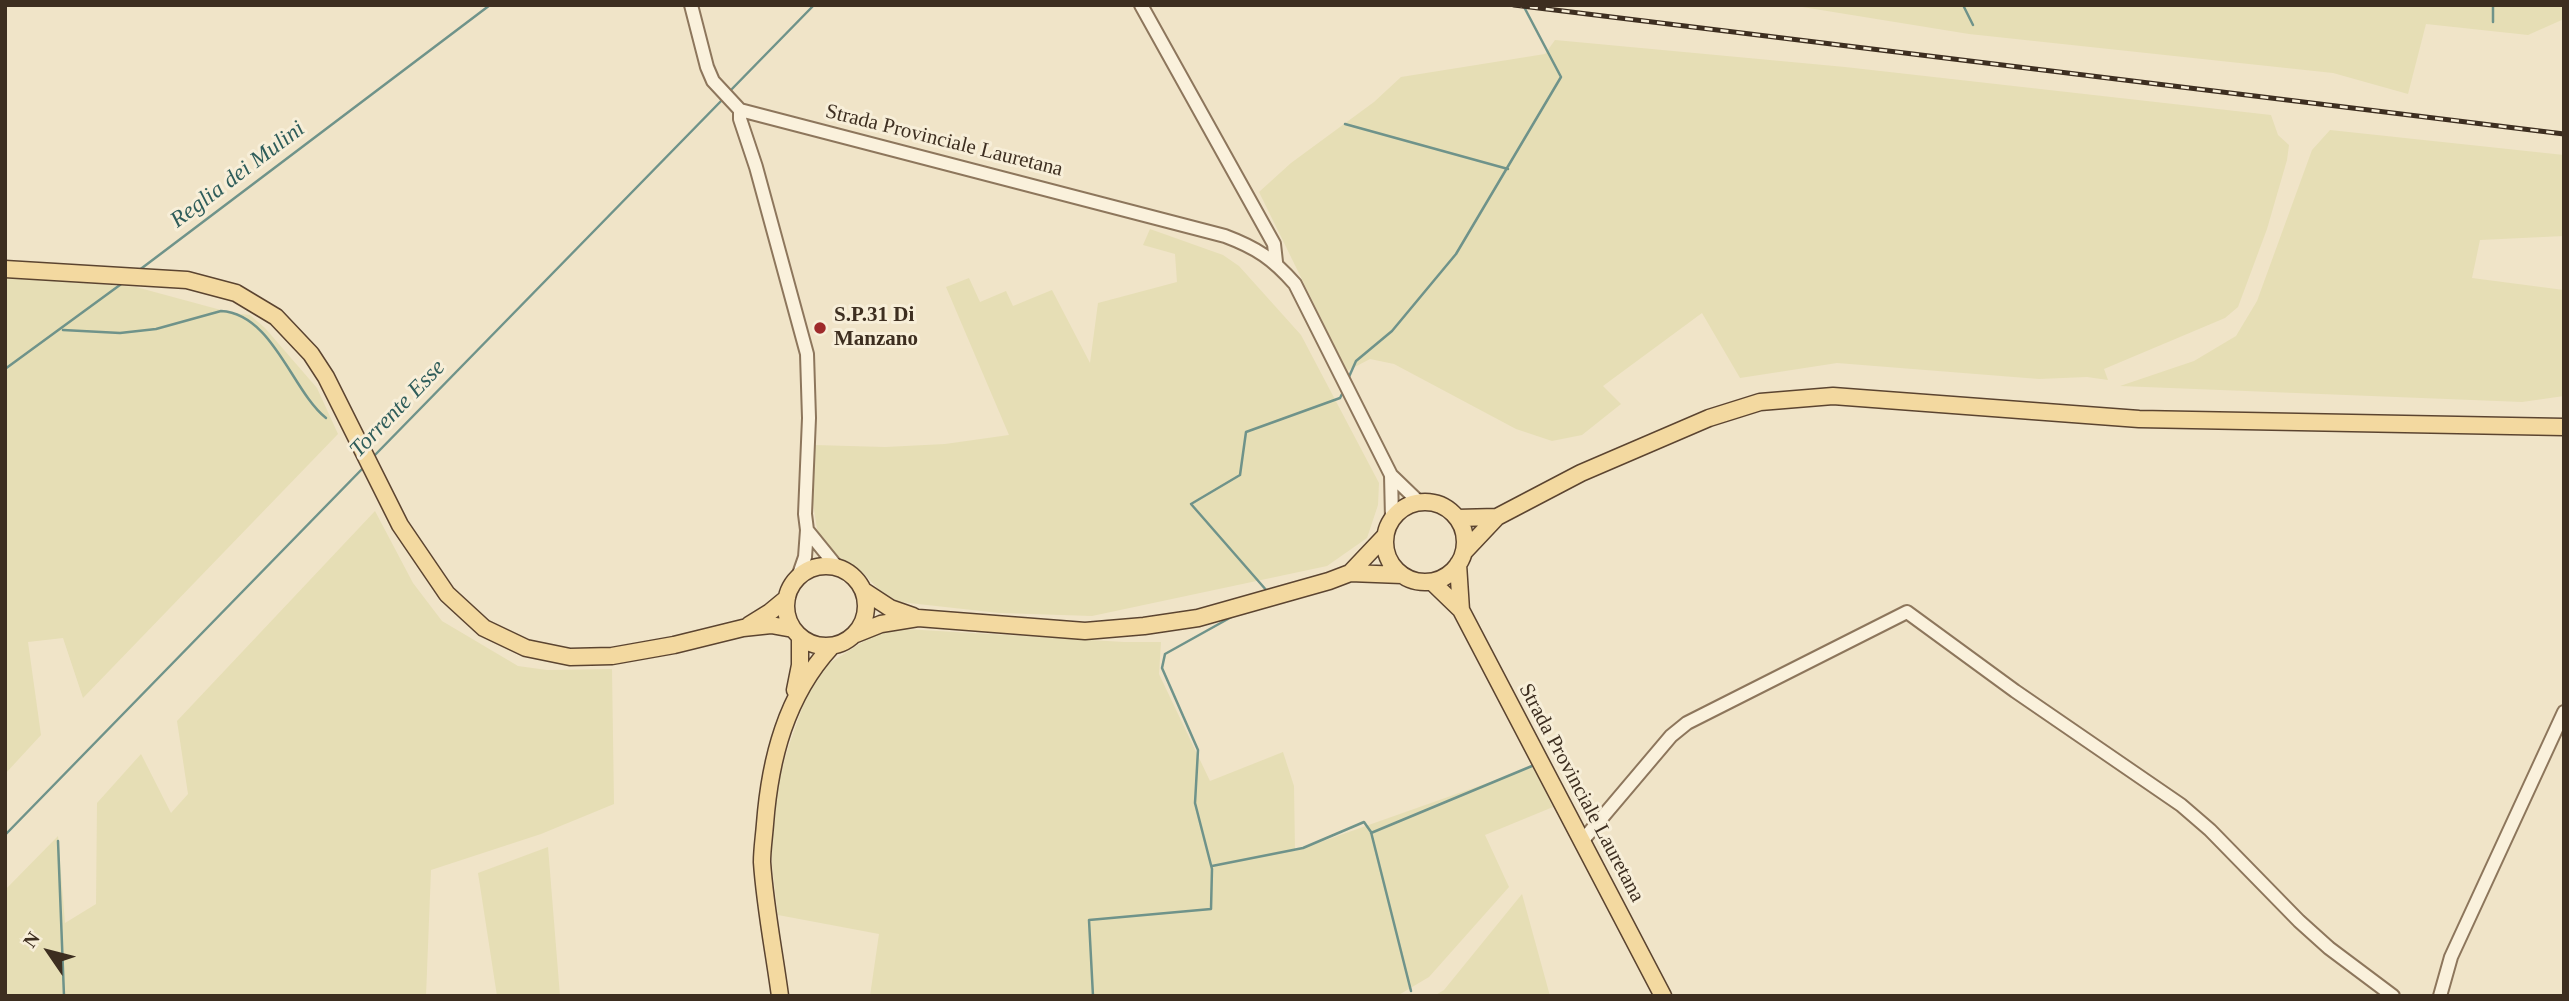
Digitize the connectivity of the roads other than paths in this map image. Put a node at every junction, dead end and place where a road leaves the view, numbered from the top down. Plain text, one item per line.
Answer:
1 (691, 5) edge
2 (1131, 5) edge
3 (1141, 5) edge
4 (1164, 46) junction
5 (737, 107) junction
6 (1263, 223) junction
7 (1251, 246) junction
8 (1276, 262) junction
9 (5, 269) edge
10 (2564, 427) edge
11 (1391, 475) junction
12 (1419, 502) junction
13 (1497, 517) junction
14 (1392, 518) junction
15 (1457, 518) junction
16 (807, 530) junction
17 (1385, 536) junction
18 (1461, 558) junction
19 (837, 567) junction
20 (1350, 573) junction
21 (1402, 575) junction
22 (798, 577) junction
23 (1432, 582) junction
24 (864, 591) junction
25 (787, 598) junction
26 (1461, 610) junction
27 (918, 618) junction
28 (744, 628) junction
29 (797, 633) junction
30 (856, 634) junction
31 (831, 646) junction
32 (792, 702) junction
33 (2564, 712) edge
34 (1583, 840) junction
35 (780, 996) edge
36 (1663, 996) edge
37 (2393, 996) edge
38 (2440, 996) edge

1 - 5 street
2 - 4 street
3 - 4 street
4 - 6 street, Strada Provinciale Lauretana
5 - 7 street, Strada Provinciale Lauretana
5 - 16 street
6 - 7 street
6 - 8 street, Strada Provinciale Lauretana
7 - 8 street, Strada Provinciale Lauretana
8 - 11 street, Strada Provinciale Lauretana
9 - 28 main road
10 - 13 main road
11 - 12 street, Strada Provinciale Lauretana
11 - 14 street, Strada Provinciale Lauretana
12 - 14 main road
12 - 15 main road, Strada Provinciale Lauretana
13 - 15 main road
13 - 18 main road
14 - 17 main road, Strada Provinciale Lauretana
15 - 18 main road, Strada Provinciale Lauretana
16 - 19 street
16 - 22 street
17 - 20 main road
17 - 21 main road
18 - 23 main road
18 - 26 main road, Strada Provinciale Lauretana
19 - 22 main road
19 - 24 main road
20 - 21 main road
20 - 27 main road
21 - 23 main road
22 - 25 main road
23 - 26 main road, Strada Provinciale Lauretana
24 - 27 main road
24 - 30 main road
25 - 28 main road
25 - 29 main road
26 - 34 main road, Strada Provinciale Lauretana
27 - 30 main road
28 - 29 main road
29 - 31 main road
29 - 32 main road
30 - 31 main road
31 - 32 main road
32 - 35 main road
33 - 38 street
34 - 36 main road, Strada Provinciale Lauretana
34 - 37 street

